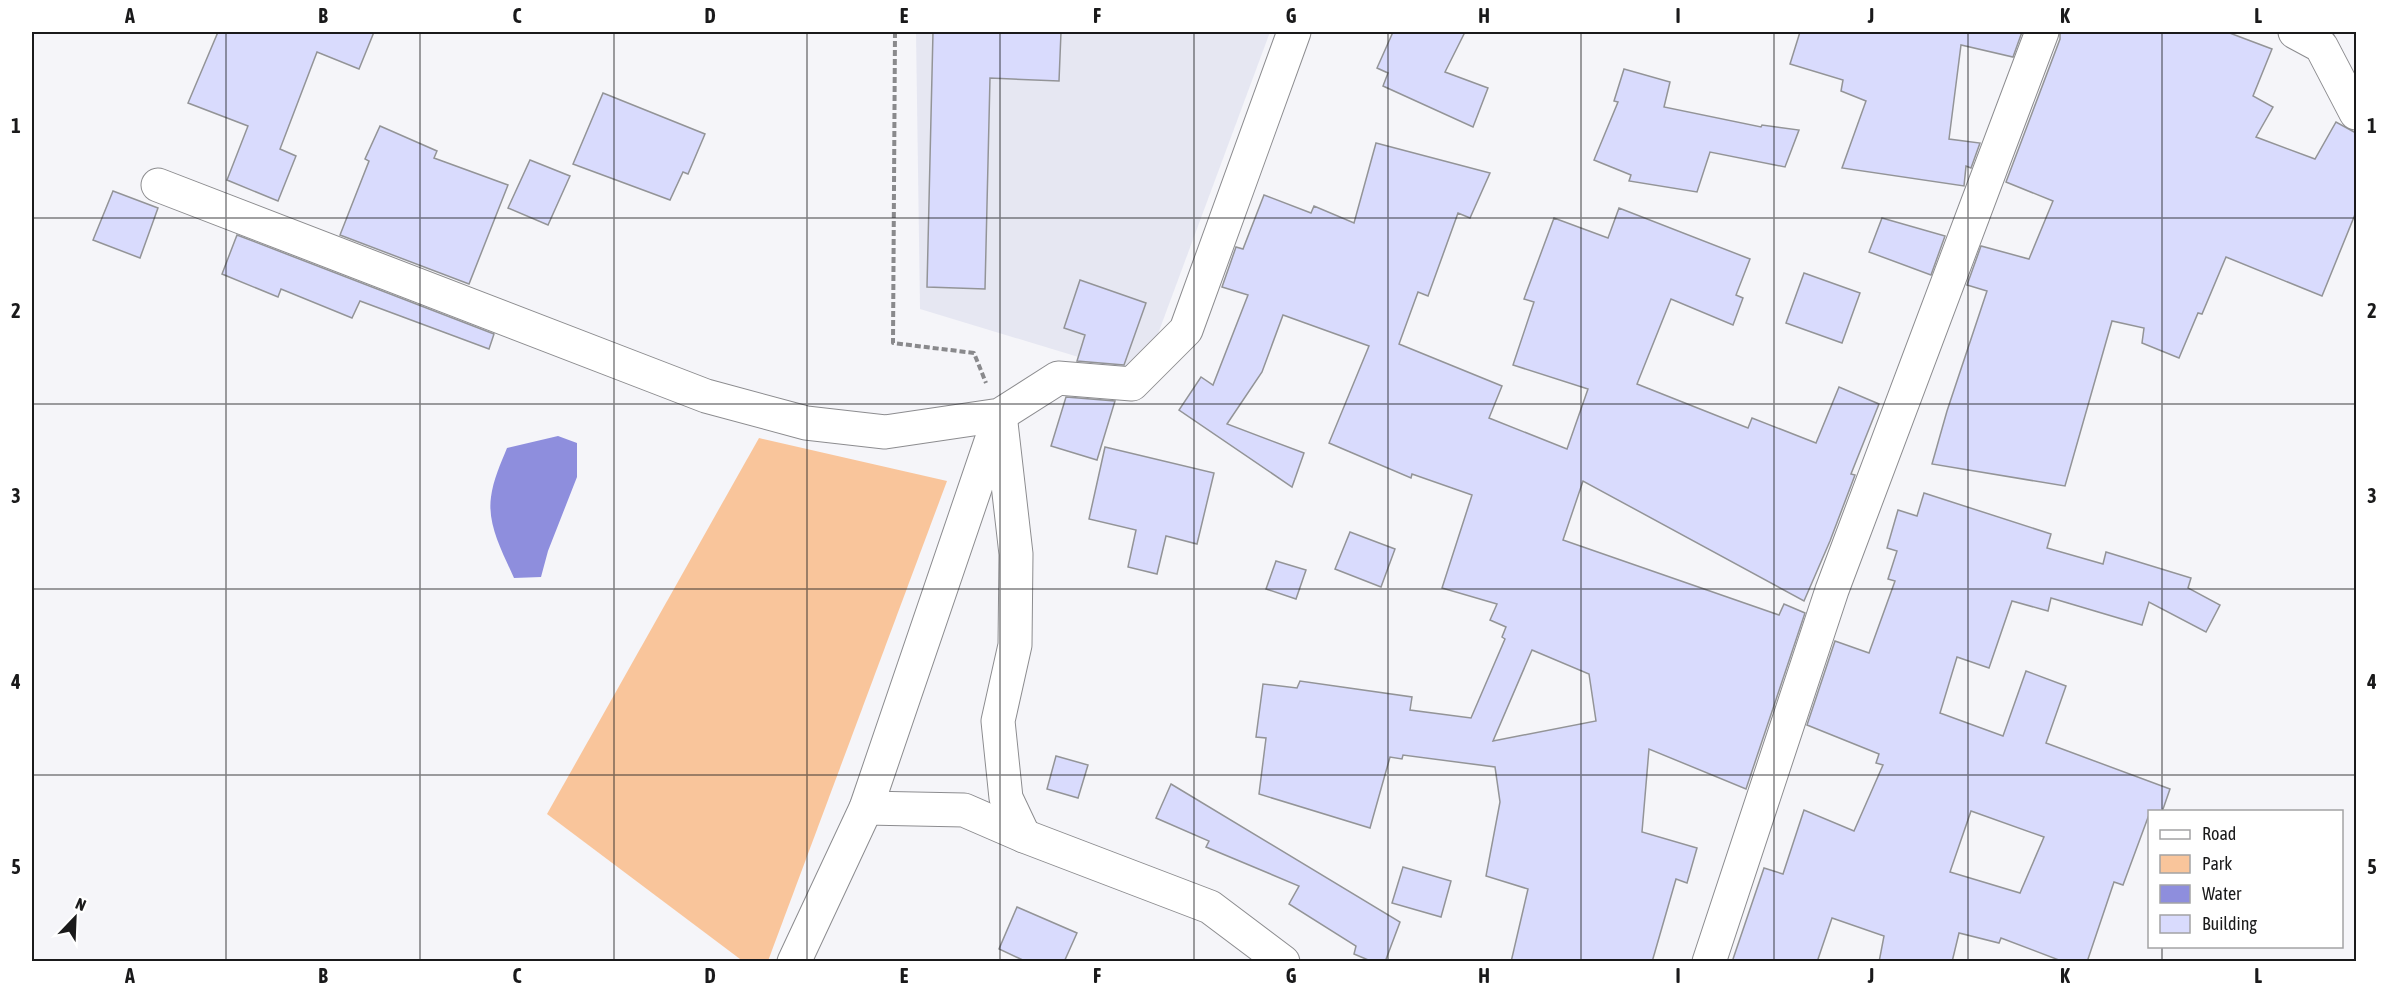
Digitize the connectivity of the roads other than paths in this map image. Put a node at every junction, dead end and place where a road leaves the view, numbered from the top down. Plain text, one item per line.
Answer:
1 (1293, 32) edge
2 (2042, 32) edge
3 (2295, 32) edge
4 (2356, 113) edge
5 (158, 185) dead end
6 (1000, 415) junction
7 (866, 808) junction
8 (1024, 836) junction
9 (794, 962) edge
10 (1283, 962) edge
11 (1708, 962) edge

1 - 6 street
2 - 11 street
3 - 4 street
5 - 6 street
6 - 7 street
6 - 8 street
7 - 8 street
7 - 9 street
8 - 10 street

